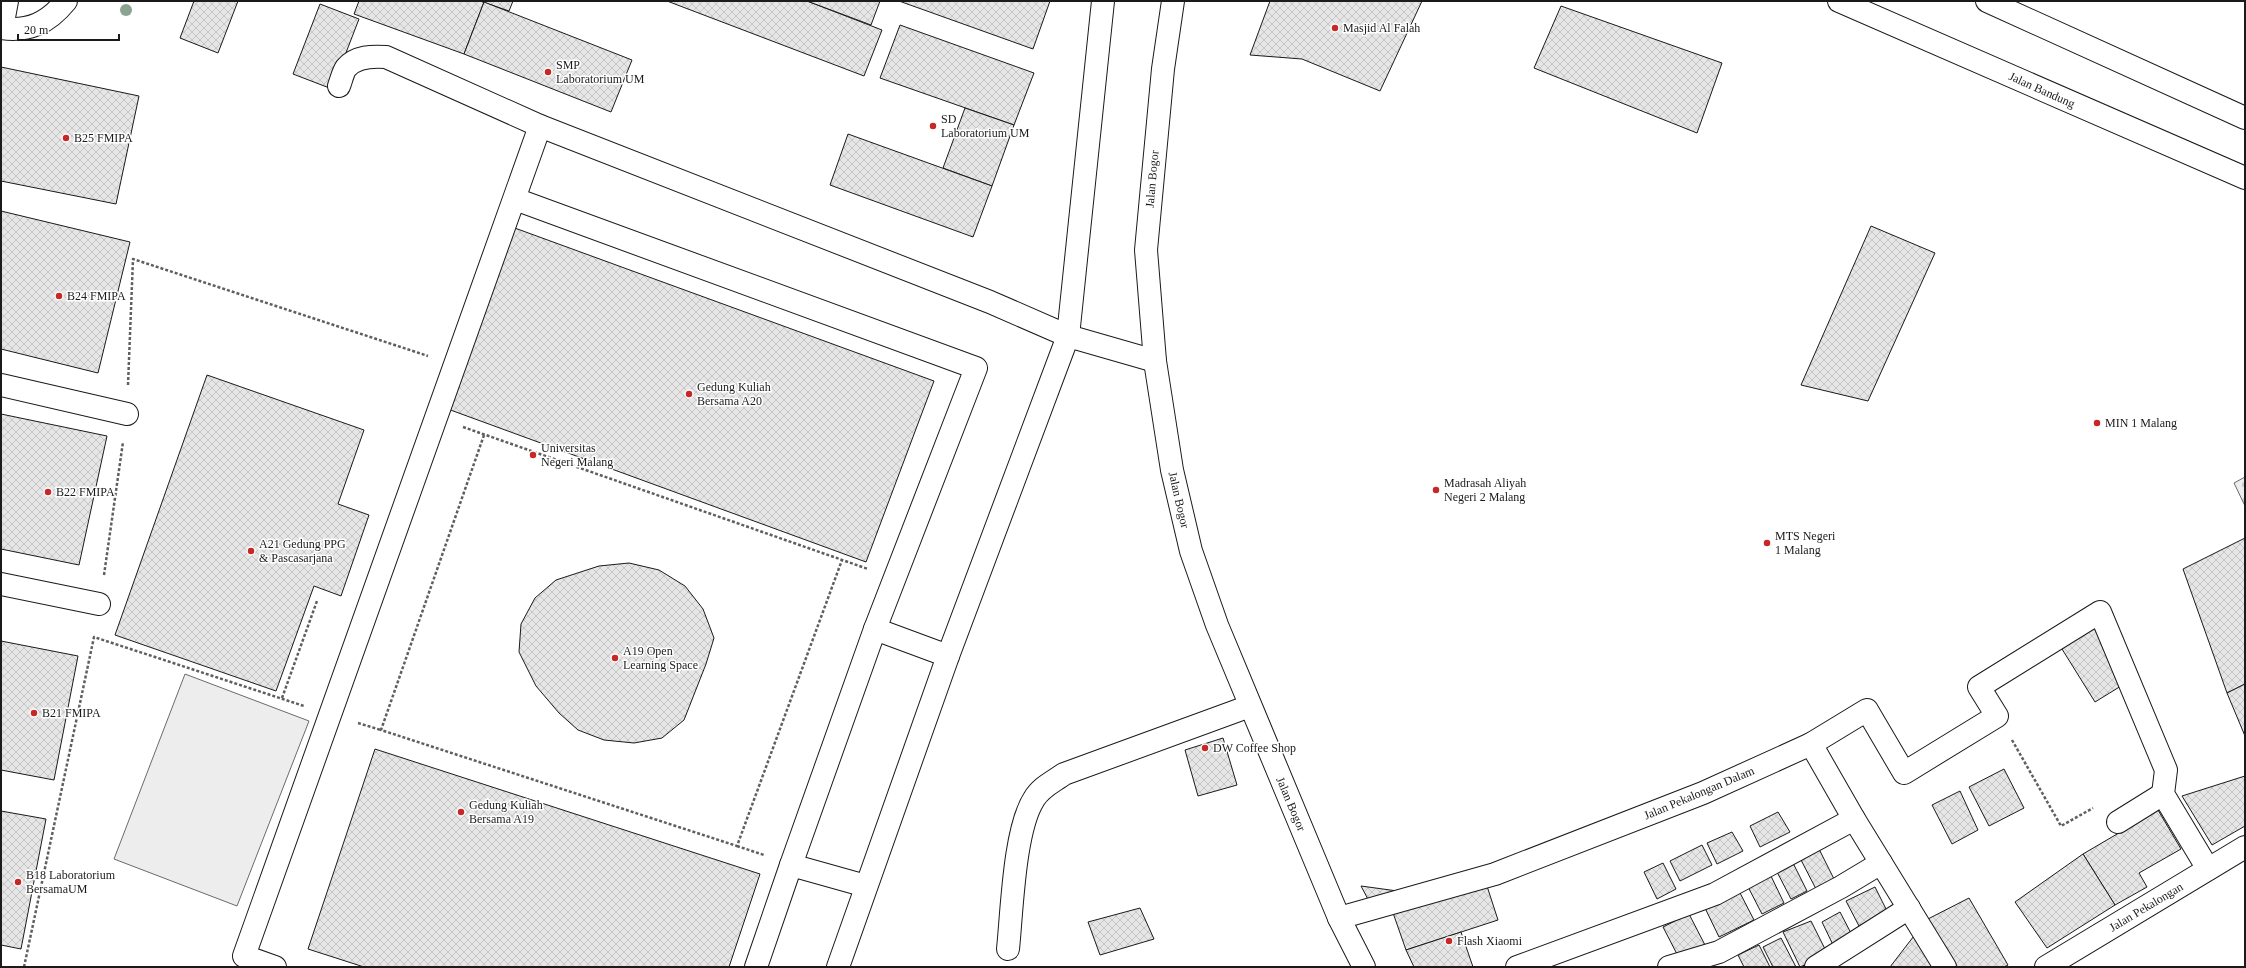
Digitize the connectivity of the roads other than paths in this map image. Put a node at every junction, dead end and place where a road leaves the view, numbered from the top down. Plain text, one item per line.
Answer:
1 (7, 1) edge
2 (66, 1) edge
3 (1103, 1) edge
4 (1173, 1) edge
5 (1839, 1) edge
6 (1987, 1) edge
7 (2, 28) edge
8 (339, 86) dead end
9 (2245, 118) edge
10 (540, 126) junction
11 (2245, 178) edge
12 (515, 199) junction
13 (1068, 336) junction
14 (1155, 361) junction
15 (1, 385) edge
16 (127, 414) road end
17 (1, 584) edge
18 (100, 604) road end
19 (874, 629) junction
20 (948, 656) junction
21 (1250, 706) junction
22 (1811, 744) junction
23 (2163, 794) junction
24 (2124, 818) road end
25 (1854, 819) junction
26 (2245, 847) edge
27 (1881, 863) junction
28 (791, 865) junction
29 (2208, 869) junction
30 (866, 886) junction
31 (1909, 908) junction
32 (1339, 918) junction
33 (1008, 949) dead end
34 (1540, 963) edge
35 (275, 967) edge
36 (756, 967) edge
37 (838, 967) edge
38 (1364, 967) edge
39 (1517, 967) edge
40 (1669, 967) edge
41 (1816, 967) edge
42 (1945, 967) edge
43 (2046, 967) edge

1 - 7 main road
2 - 7 main road
3 - 13 main road
4 - 14 main road, Jalan Bogor
5 - 11 main road, Jalan Bandung
6 - 9 main road
8 - 10 main road
10 - 12 main road
10 - 13 main road
12 - 19 main road
12 - 35 main road
13 - 14 main road
13 - 20 main road
14 - 21 main road, Jalan Bogor
15 - 16 main road
17 - 18 main road
19 - 20 main road
19 - 28 main road
20 - 30 main road
21 - 32 main road, Jalan Bogor
21 - 33 main road
22 - 23 main road, Jalan Pekalongan Dalam
22 - 25 main road
22 - 32 main road, Jalan Pekalongan Dalam
23 - 24 main road
23 - 29 main road
25 - 27 main road
25 - 34 main road
26 - 29 main road, Jalan Pekalongan
27 - 31 main road
27 - 40 main road
28 - 30 main road
28 - 36 main road
29 - 43 main road, Jalan Pekalongan
30 - 37 main road
31 - 41 main road
31 - 42 main road
32 - 38 main road, Jalan Bogor
34 - 39 main road

